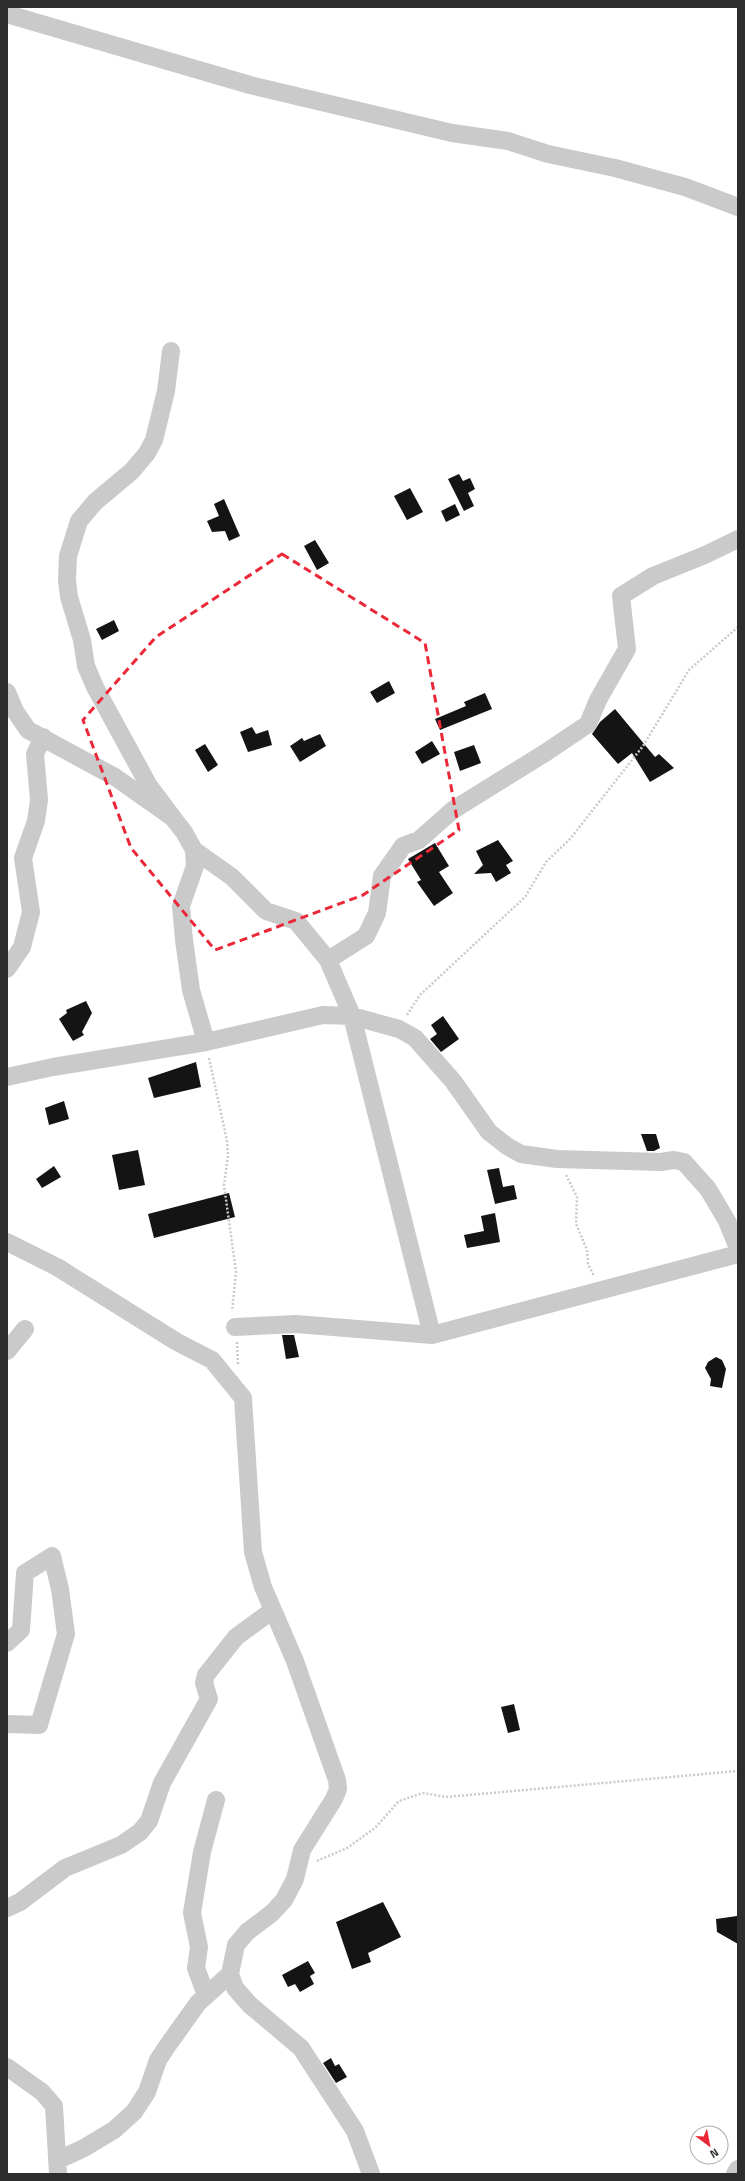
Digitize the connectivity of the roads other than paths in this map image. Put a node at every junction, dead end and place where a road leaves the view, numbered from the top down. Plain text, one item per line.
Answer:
1 (7, 14) edge
2 (738, 207) edge
3 (171, 351) dead end
4 (738, 539) edge
5 (7, 692) edge
6 (43, 737) junction
7 (173, 818) junction
8 (194, 850) junction
9 (328, 960) junction
10 (7, 969) edge
11 (352, 1016) junction
12 (206, 1042) junction
13 (7, 1077) edge
14 (7, 1242) edge
15 (738, 1248) edge
16 (738, 1254) edge
17 (234, 1327) road end
18 (25, 1329) dead end
19 (432, 1335) junction
20 (7, 1351) edge
21 (273, 1610) junction
22 (7, 1644) edge
23 (7, 1724) edge
24 (216, 1800) dead end
25 (7, 1908) edge
26 (230, 1974) junction
27 (206, 1995) junction
28 (7, 2067) edge
29 (58, 2167) edge
30 (738, 2169) edge
31 (371, 2174) edge
32 (736, 2174) edge

1 - 2 street
3 - 7 street
4 - 9 street
5 - 6 street
6 - 7 street
6 - 10 street
7 - 8 street
8 - 9 street
8 - 12 street
9 - 11 street
11 - 12 street
11 - 15 street
11 - 19 street
12 - 13 street
14 - 21 street
16 - 19 street
17 - 19 street
18 - 20 street
21 - 25 street
21 - 26 street
22 - 23 street
24 - 27 street
26 - 27 street
26 - 31 street
27 - 29 street
28 - 29 street
30 - 32 street

